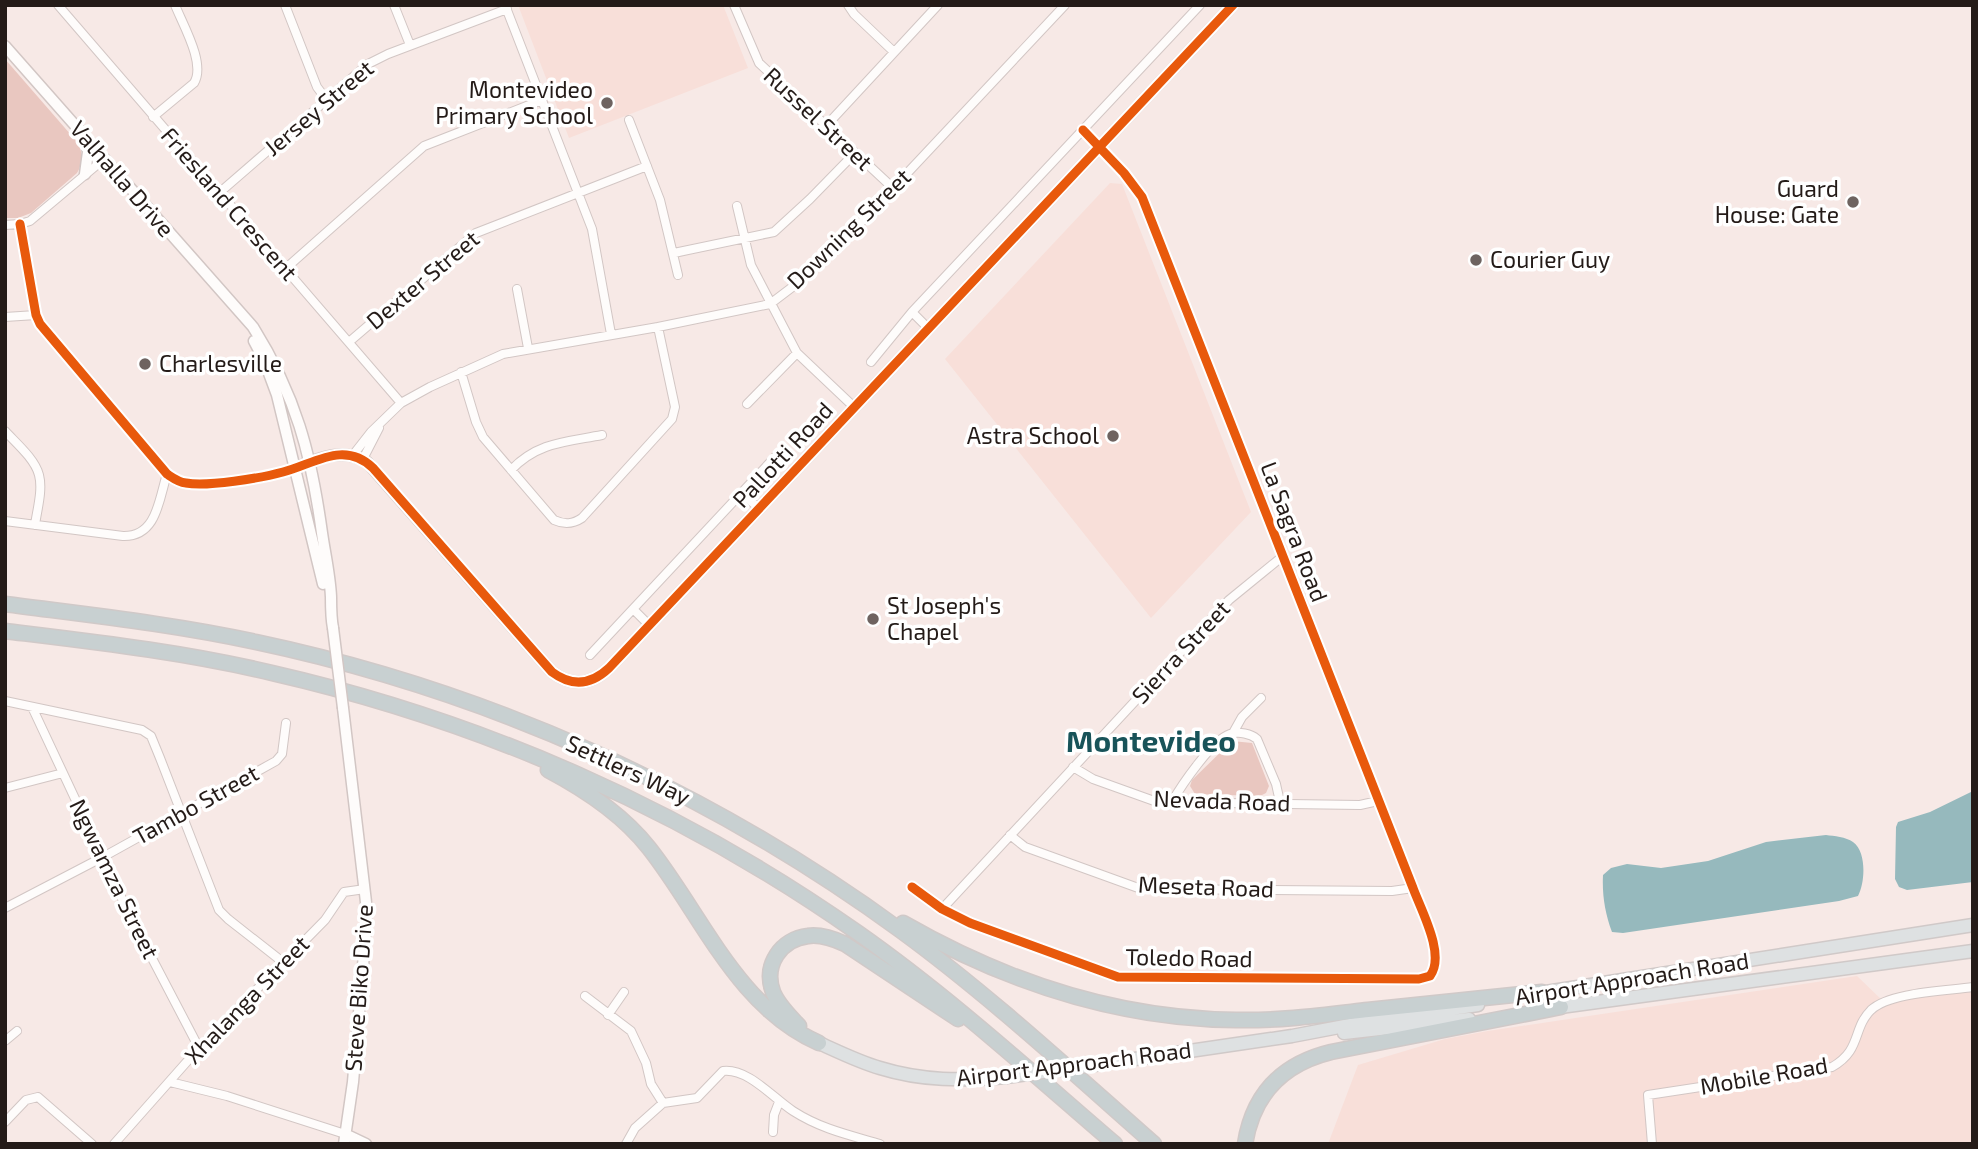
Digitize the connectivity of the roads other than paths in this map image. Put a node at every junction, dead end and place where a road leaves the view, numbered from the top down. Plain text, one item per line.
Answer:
1 (58, 5) edge
2 (175, 5) edge
3 (285, 5) edge
4 (394, 5) edge
5 (734, 5) edge
6 (848, 5) edge
7 (938, 5) edge
8 (1065, 5) edge
9 (1200, 5) edge
10 (1239, 5) edge
11 (506, 7) edge
12 (1229, 10) edge
13 (410, 45) junction
14 (5, 46) edge
15 (894, 52) junction
16 (326, 99) junction
17 (542, 100) junction
18 (153, 117) junction
19 (629, 120) dead end
20 (825, 127) junction
21 (1083, 131) junction
22 (85, 137) junction
23 (1100, 147) junction
24 (854, 154) junction
25 (104, 159) junction
26 (647, 166) junction
27 (85, 174) junction
28 (893, 188) junction
29 (578, 192) junction
30 (219, 193) junction
31 (737, 206) dead end
32 (5, 225) edge
33 (20, 225) junction
34 (744, 239) junction
35 (674, 253) junction
36 (285, 269) junction
37 (678, 275) dead end
38 (517, 289) dead end
39 (770, 303) junction
40 (912, 312) junction
41 (239, 314) junction
42 (36, 315) junction
43 (5, 317) edge
44 (658, 327) junction
45 (929, 328) junction
46 (611, 334) junction
47 (349, 342) junction
48 (528, 348) junction
49 (797, 353) junction
50 (871, 362) dead end
51 (461, 372) junction
52 (401, 403) junction
53 (747, 404) dead end
54 (854, 407) junction
55 (5, 431) edge
56 (602, 435) dead end
57 (358, 457) junction
58 (775, 457) dead end
59 (310, 462) junction
60 (295, 468) junction
61 (511, 470) junction
62 (167, 474) junction
63 (742, 494) junction
64 (759, 508) junction
65 (5, 521) edge
66 (35, 525) junction
67 (1283, 556) junction
68 (5, 604) edge
69 (330, 608) junction
70 (633, 609) junction
71 (649, 625) junction
72 (5, 631) edge
73 (590, 655) dead end
74 (363, 697) junction
75 (1261, 698) dead end
76 (5, 701) edge
77 (32, 707) junction
78 (343, 708) joint
79 (286, 723) dead end
80 (1233, 733) junction
81 (1073, 767) junction
82 (63, 773) junction
83 (5, 788) edge
84 (1378, 801) junction
85 (1172, 802) junction
86 (1280, 802) junction
87 (181, 813) junction
88 (1010, 835) junction
89 (103, 857) junction
90 (817, 873) junction
91 (912, 887) dead end
92 (1413, 888) junction
93 (365, 889) junction
94 (5, 908) edge
95 (942, 909) junction
96 (1973, 925) edge
97 (1973, 951) edge
98 (284, 963) junction
99 (1436, 965) joint
100 (1973, 987) edge
101 (624, 992) dead end
102 (1542, 992) junction
103 (585, 996) dead end
104 (1560, 1007) junction
105 (608, 1015) junction
106 (17, 1031) dead end
107 (1292, 1036) junction
108 (5, 1041) edge
109 (819, 1044) junction
110 (199, 1048) junction
111 (1017, 1060) junction
112 (170, 1082) junction
113 (779, 1102) junction
114 (663, 1103) junction
115 (5, 1122) edge
116 (773, 1132) dead end
117 (347, 1138) edge
118 (92, 1144) edge
119 (114, 1144) edge
120 (366, 1144) edge
121 (625, 1144) edge
122 (880, 1144) edge
123 (1115, 1144) edge
124 (1154, 1144) edge
125 (1245, 1144) edge
126 (1652, 1144) edge

1 - 18 street, Friesland Crescent
2 - 18 street
3 - 16 street
4 - 13 street
5 - 20 street, Russel Street
6 - 15 street
7 - 15 street
8 - 28 street, Downing Street
9 - 21 street
10 - 12 main road, Pallotti Road
11 - 13 street, Jersey Street
11 - 17 street
12 - 23 main road, Pallotti Road
13 - 16 street, Jersey Street
14 - 22 main road, Valhalla Drive
15 - 20 street
16 - 30 street, Jersey Street
17 - 29 street
17 - 36 street
18 - 30 street, Friesland Crescent
19 - 26 street
20 - 24 street, Russel Street
21 - 23 street, La Sagra Road
21 - 40 street
22 - 25 main road, Valhalla Drive
22 - 27 main road
23 - 45 main road, Pallotti Road
23 - 67 street, La Sagra Road
24 - 28 street, Russel Street
24 - 34 street
25 - 27 street
25 - 41 main road, Valhalla Drive
26 - 29 street, Dexter Street
26 - 35 street
27 - 33 street
28 - 39 street, Downing Street
29 - 46 street
29 - 47 street, Dexter Street
30 - 36 street, Friesland Crescent
31 - 34 street
32 - 33 street
33 - 42 street
34 - 35 street
34 - 39 street
35 - 37 street
36 - 47 street, Friesland Crescent
38 - 48 street
39 - 44 street, Downing Street
39 - 49 street
40 - 45 street
40 - 50 street
41 - 59 main road, Valhalla Drive
41 - 60 main road, Valhalla Drive
42 - 43 street
42 - 62 street
44 - 46 street, Downing Street
44 - 61 street
45 - 54 main road, Pallotti Road
46 - 48 street, Downing Street
47 - 52 street, Friesland Crescent
48 - 51 street, Downing Street
49 - 53 street
49 - 54 street
51 - 52 street, Downing Street
51 - 61 street
52 - 57 street, Downing Street
54 - 64 main road, Pallotti Road
55 - 66 street
56 - 61 street
57 - 59 main road
57 - 71 main road, Pallotti Road
58 - 63 street, Pallotti Road
59 - 60 main road
59 - 69 main road, Valhalla Drive
60 - 62 street
60 - 69 main road, Valhalla Drive
62 - 66 street
63 - 64 street
63 - 70 street, Pallotti Road
64 - 71 main road, Pallotti Road
65 - 66 street
67 - 81 street, Sierra Street
67 - 84 street, La Sagra Road
68 - 90 highway, Settlers Way
69 - 78 main road, Valhalla Drive, bridge
70 - 71 street
70 - 73 street, Pallotti Road
72 - 74 highway, Settlers Way
74 - 109 highway
74 - 111 highway, Settlers Way
75 - 80 street
76 - 77 street
77 - 82 street, Ngwamza Street
77 - 87 street
78 - 93 main road, Steve Biko Drive
79 - 87 street, Tambo Street
80 - 85 street
80 - 86 street
81 - 85 street, Nevada Road
81 - 88 street, Sierra Street
82 - 83 street
82 - 89 street, Ngwamza Street
84 - 86 street, Nevada Road
84 - 92 street, La Sagra Road
85 - 86 street, Nevada Road
87 - 89 street, Tambo Street
87 - 98 street
88 - 92 street, Meseta Road
88 - 95 street, Sierra Street
89 - 94 street, Tambo Street
89 - 110 street, Ngwamza Street
90 - 102 highway
90 - 124 highway, Settlers Way
91 - 95 street, Toledo Road
92 - 99 street, La Sagra Road
93 - 98 street, Xhalanga Street
93 - 117 main road, Steve Biko Drive
95 - 99 street, Toledo Road
96 - 102 main road, Airport Approach Road
97 - 104 main road, Airport Approach Road
98 - 110 street, Xhalanga Street
100 - 126 street, Mobile Road
101 - 105 street
102 - 107 main road, Airport Approach Road
103 - 105 street
104 - 107 main road, Airport Approach Road
104 - 125 highway
105 - 114 street
106 - 108 street
107 - 109 main road, Airport Approach Road, bridge
109 - 111 highway
110 - 112 street, Xhalanga Street
111 - 123 highway, Settlers Way
112 - 117 street
112 - 119 street, Xhalanga Street
113 - 114 street
113 - 116 street
113 - 122 street
114 - 121 street
115 - 118 street
117 - 120 main road

